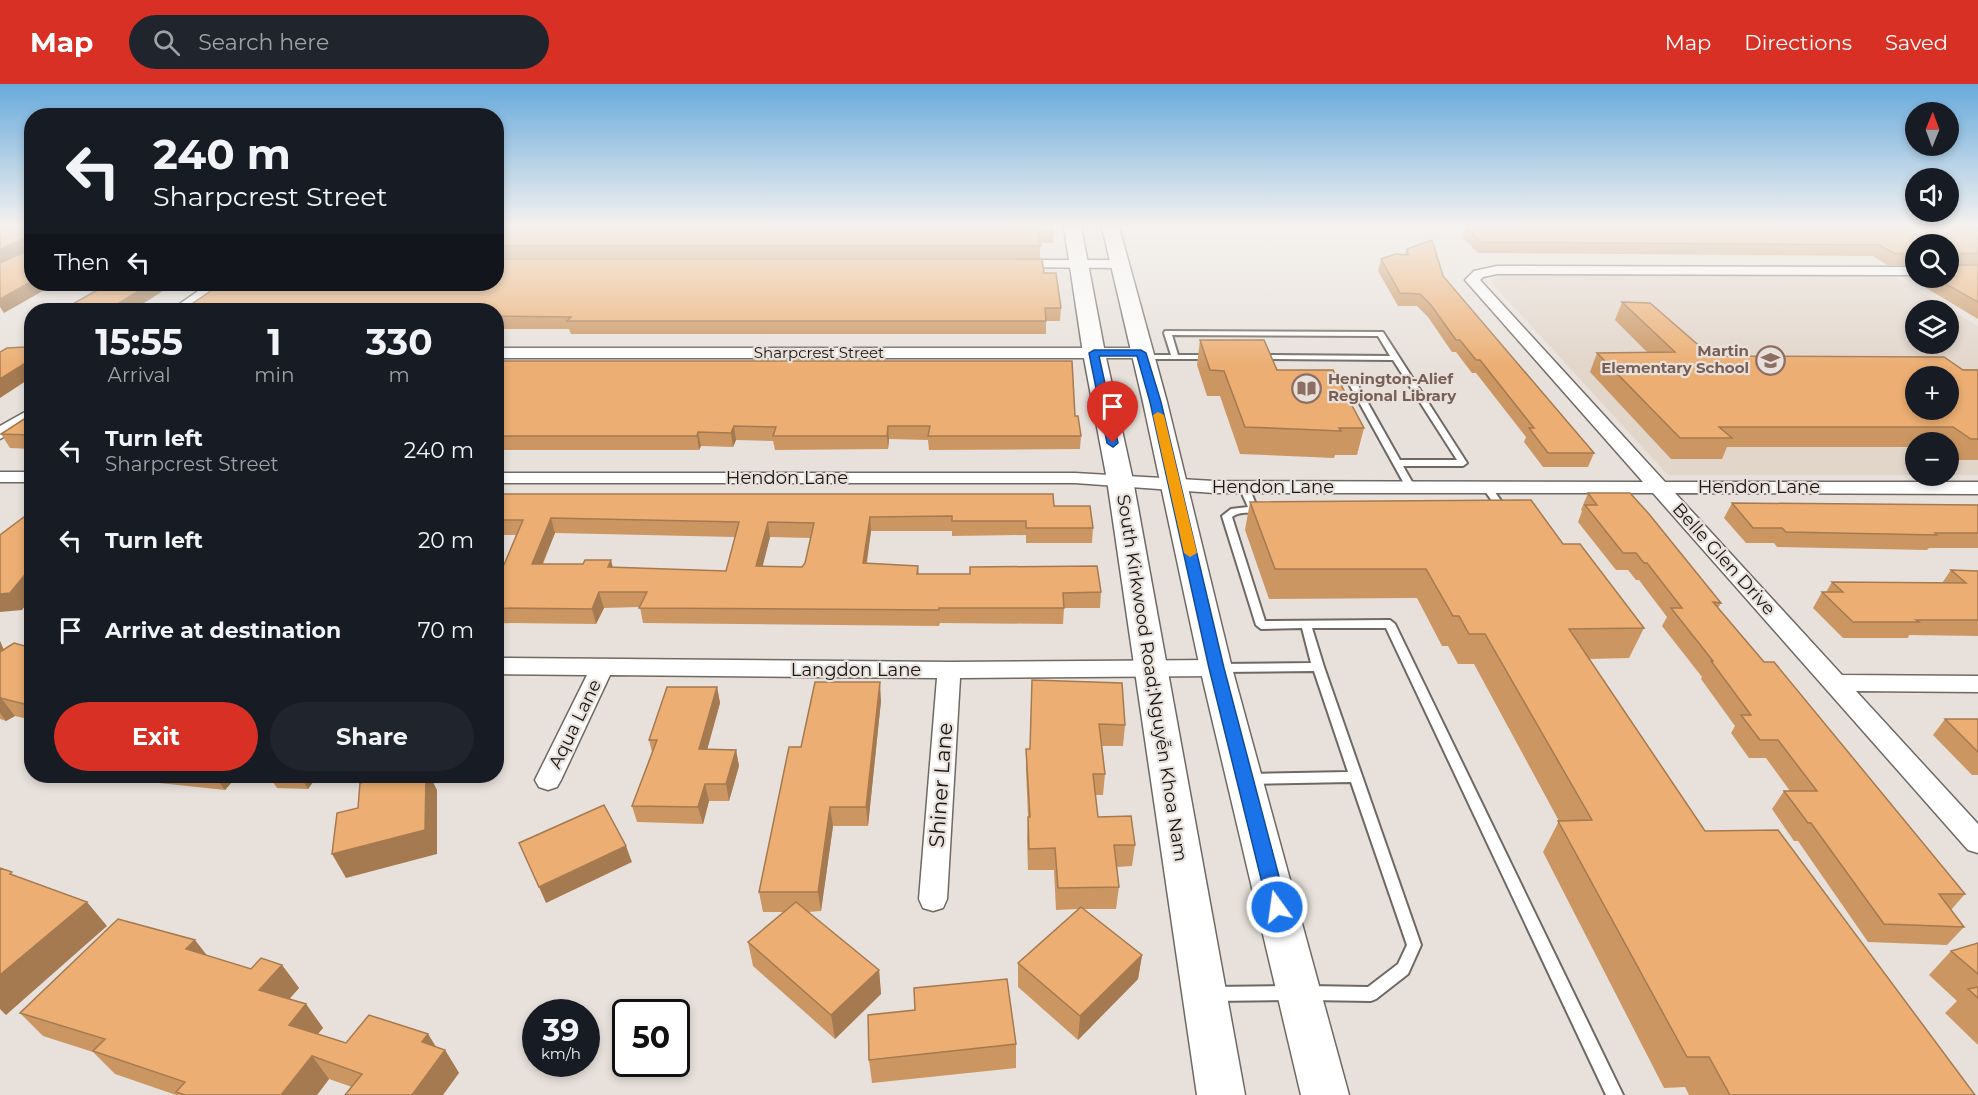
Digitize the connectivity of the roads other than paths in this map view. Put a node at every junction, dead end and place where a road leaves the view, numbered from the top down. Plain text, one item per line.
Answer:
1 (1082, 274) edge
2 (1121, 274) edge
3 (1484, 274) edge
4 (206, 291) edge
5 (188, 303) edge
6 (504, 353) edge
7 (1094, 353) junction
8 (1141, 355) junction
9 (1175, 357) junction
10 (1221, 357) edge
11 (1244, 357) edge
12 (1395, 358) junction
13 (1311, 382) edge
14 (24, 418) edge
15 (0, 434) edge
16 (1396, 463) junction
17 (0, 477) edge
18 (24, 477) edge
19 (504, 478) edge
20 (1120, 480) junction
21 (1175, 486) junction
22 (1244, 487) junction
23 (1410, 487) junction
24 (1487, 487) junction
25 (1659, 487) junction
26 (1978, 488) edge
27 (1252, 509) junction
28 (1276, 509) edge
29 (1492, 510) edge
30 (1305, 624) junction
31 (504, 666) edge
32 (1318, 667) junction
33 (602, 668) junction
34 (1216, 668) junction
35 (1149, 669) junction
36 (949, 670) junction
37 (1834, 683) junction
38 (1978, 684) edge
39 (1356, 777) junction
40 (1245, 779) junction
41 (548, 780) dead end
42 (1978, 842) edge
43 (933, 899) dead end
44 (1299, 992) junction
45 (1204, 994) junction
46 (1221, 1095) edge
47 (1325, 1095) edge
48 (1615, 1095) edge

1 - 7 main road, South Kirkwood Road;Nguyễn Khoa Nam
2 - 8 main road
3 - 25 street, Belle Glen Drive
4 - 5 street
6 - 7 street, Sharpcrest Street
7 - 8 street, Sharpcrest Street
7 - 20 main road, South Kirkwood Road;Nguyễn Khoa Nam
8 - 9 lane
8 - 21 main road
9 - 10 lane
9 - 12 lane
11 - 12 lane
12 - 16 lane
13 - 16 lane
14 - 15 street
16 - 23 lane
17 - 18 street
19 - 20 street, Hendon Lane
20 - 21 street, Hendon Lane
20 - 35 main road, South Kirkwood Road;Nguyễn Khoa Nam
21 - 22 street, Hendon Lane
21 - 34 main road
22 - 23 street, Hendon Lane
22 - 27 lane
23 - 24 street, Hendon Lane
24 - 25 street, Hendon Lane
24 - 29 lane
25 - 26 street, Hendon Lane
25 - 37 street, Belle Glen Drive
27 - 28 lane
27 - 30 lane
30 - 32 lane
30 - 48 lane
31 - 33 street, Langdon Lane
32 - 34 lane
32 - 39 lane
33 - 36 street, Langdon Lane
33 - 41 street, Aqua Lane
34 - 35 street, Langdon Lane
34 - 40 main road
35 - 36 street, Langdon Lane
35 - 45 main road, South Kirkwood Road;Nguyễn Khoa Nam
36 - 43 street, Shiner Lane
37 - 38 street
37 - 42 street, Belle Glen Drive
39 - 40 lane
39 - 44 lane
40 - 44 main road
44 - 45 lane
44 - 47 main road
45 - 46 main road, South Kirkwood Road;Nguyễn Khoa Nam

